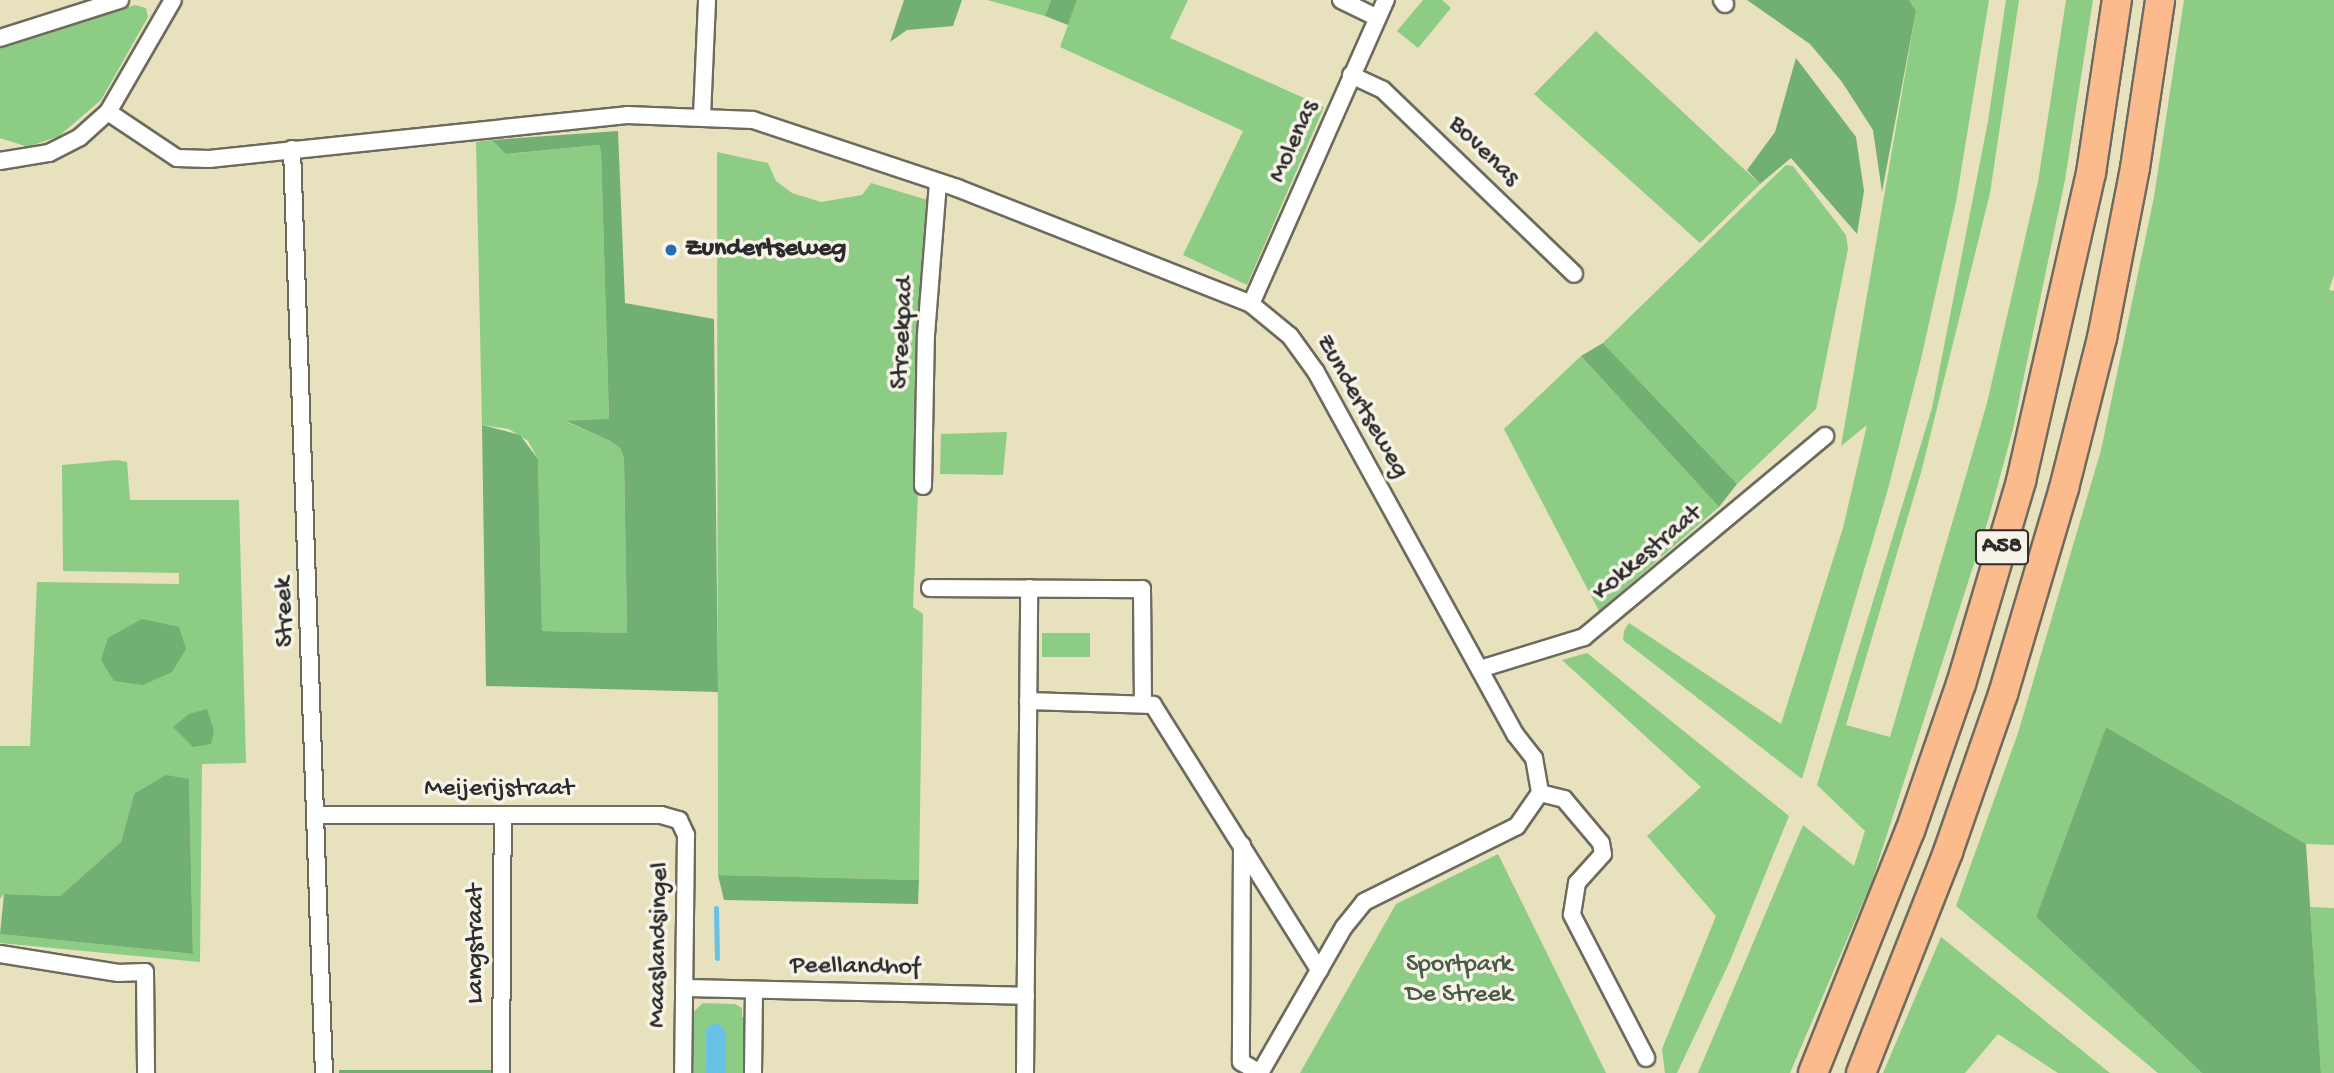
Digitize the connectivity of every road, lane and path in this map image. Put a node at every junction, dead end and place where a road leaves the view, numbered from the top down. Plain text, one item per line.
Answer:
1 (120, 0) edge
2 (708, 0) edge
3 (1341, 0) edge
4 (1386, 0) edge
5 (2117, 0) edge
6 (2160, 0) edge
7 (169, 1) edge
8 (1376, 17) junction
9 (0, 38) edge
10 (1351, 75) junction
11 (108, 112) junction
12 (702, 116) junction
13 (292, 149) junction
14 (0, 161) edge
15 (938, 183) junction
16 (1574, 274) dead end
17 (1251, 304) junction
18 (1825, 436) dead end
19 (923, 486) dead end
20 (930, 588) dead end
21 (1029, 588) junction
22 (1480, 669) junction
23 (1028, 701) junction
24 (1143, 701) junction
25 (1540, 793) junction
26 (318, 815) junction
27 (503, 815) junction
28 (679, 820) joint
29 (1242, 845) junction
30 (0, 954) edge
31 (1319, 970) junction
32 (684, 988) junction
33 (754, 990) junction
34 (1026, 996) junction
35 (1646, 1058) dead end
36 (146, 1073) edge
37 (324, 1073) edge
38 (501, 1073) edge
39 (683, 1073) edge
40 (753, 1073) edge
41 (1025, 1073) edge
42 (1260, 1073) edge
43 (1813, 1073) edge
44 (1861, 1073) edge

1 - 9 street
2 - 12 street
3 - 8 street
4 - 8 street, Molenas
5 - 43 highway, A58
6 - 44 highway, A58
7 - 11 street
8 - 10 street, Molenas
10 - 16 street, Bovenas
10 - 17 street, Molenas
11 - 13 street, Zundertseweg
11 - 14 street
12 - 13 street, Zundertseweg
12 - 15 street, Zundertseweg
13 - 26 street, Streek
15 - 17 street, Zundertseweg
15 - 19 street, Streekpad
17 - 22 street, Zundertseweg
18 - 22 street, Kokkestraat
20 - 21 street
21 - 23 street
21 - 24 street
22 - 25 street, Zundertseweg
23 - 24 street
23 - 34 street
24 - 29 street
25 - 31 street
25 - 35 street
26 - 27 street, Meijerijstraat
26 - 37 street, Streek
27 - 28 street, Meijerijstraat
27 - 38 street, Langstraat
28 - 32 street, Maaslandsingel
29 - 31 street
29 - 42 street
30 - 36 street
31 - 42 street
32 - 33 street, Peellandhof
32 - 39 street, Maaslandsingel
33 - 34 street, Peellandhof
33 - 40 street
34 - 41 street

